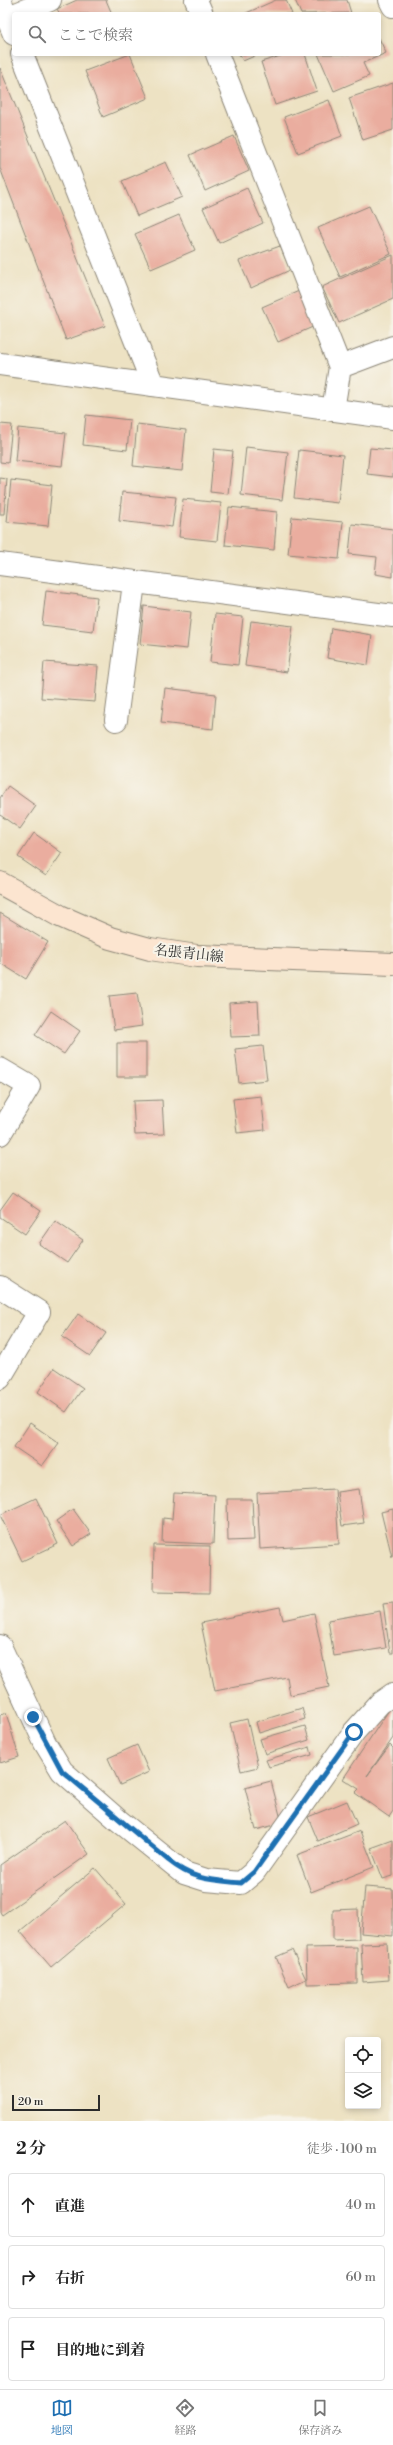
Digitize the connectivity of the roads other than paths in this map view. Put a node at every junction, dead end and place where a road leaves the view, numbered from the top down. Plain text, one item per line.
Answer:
1 (50, 0) edge
2 (196, 0) edge
3 (390, 0) edge
4 (393, 6) edge
5 (21, 12) edge
6 (201, 12) edge
7 (23, 56) edge
8 (218, 56) edge
9 (393, 347) edge
10 (0, 364) edge
11 (340, 367) junction
12 (153, 385) junction
13 (333, 410) junction
14 (393, 418) edge
15 (0, 564) edge
16 (134, 583) junction
17 (393, 616) edge
18 (116, 720) dead end
19 (0, 883) edge
20 (393, 964) edge
21 (0, 1069) edge
22 (0, 1134) edge
23 (0, 1287) edge
24 (0, 1378) edge
25 (0, 1646) edge
26 (393, 1694) edge

1 - 5 street
2 - 6 street
3 - 4 street
7 - 12 street
8 - 11 street
9 - 11 street
10 - 12 street
11 - 13 street
12 - 13 street
13 - 14 street
15 - 16 street
16 - 17 street
16 - 18 street
19 - 20 main road, 名張青山線
21 - 22 street
23 - 24 street
25 - 26 street

